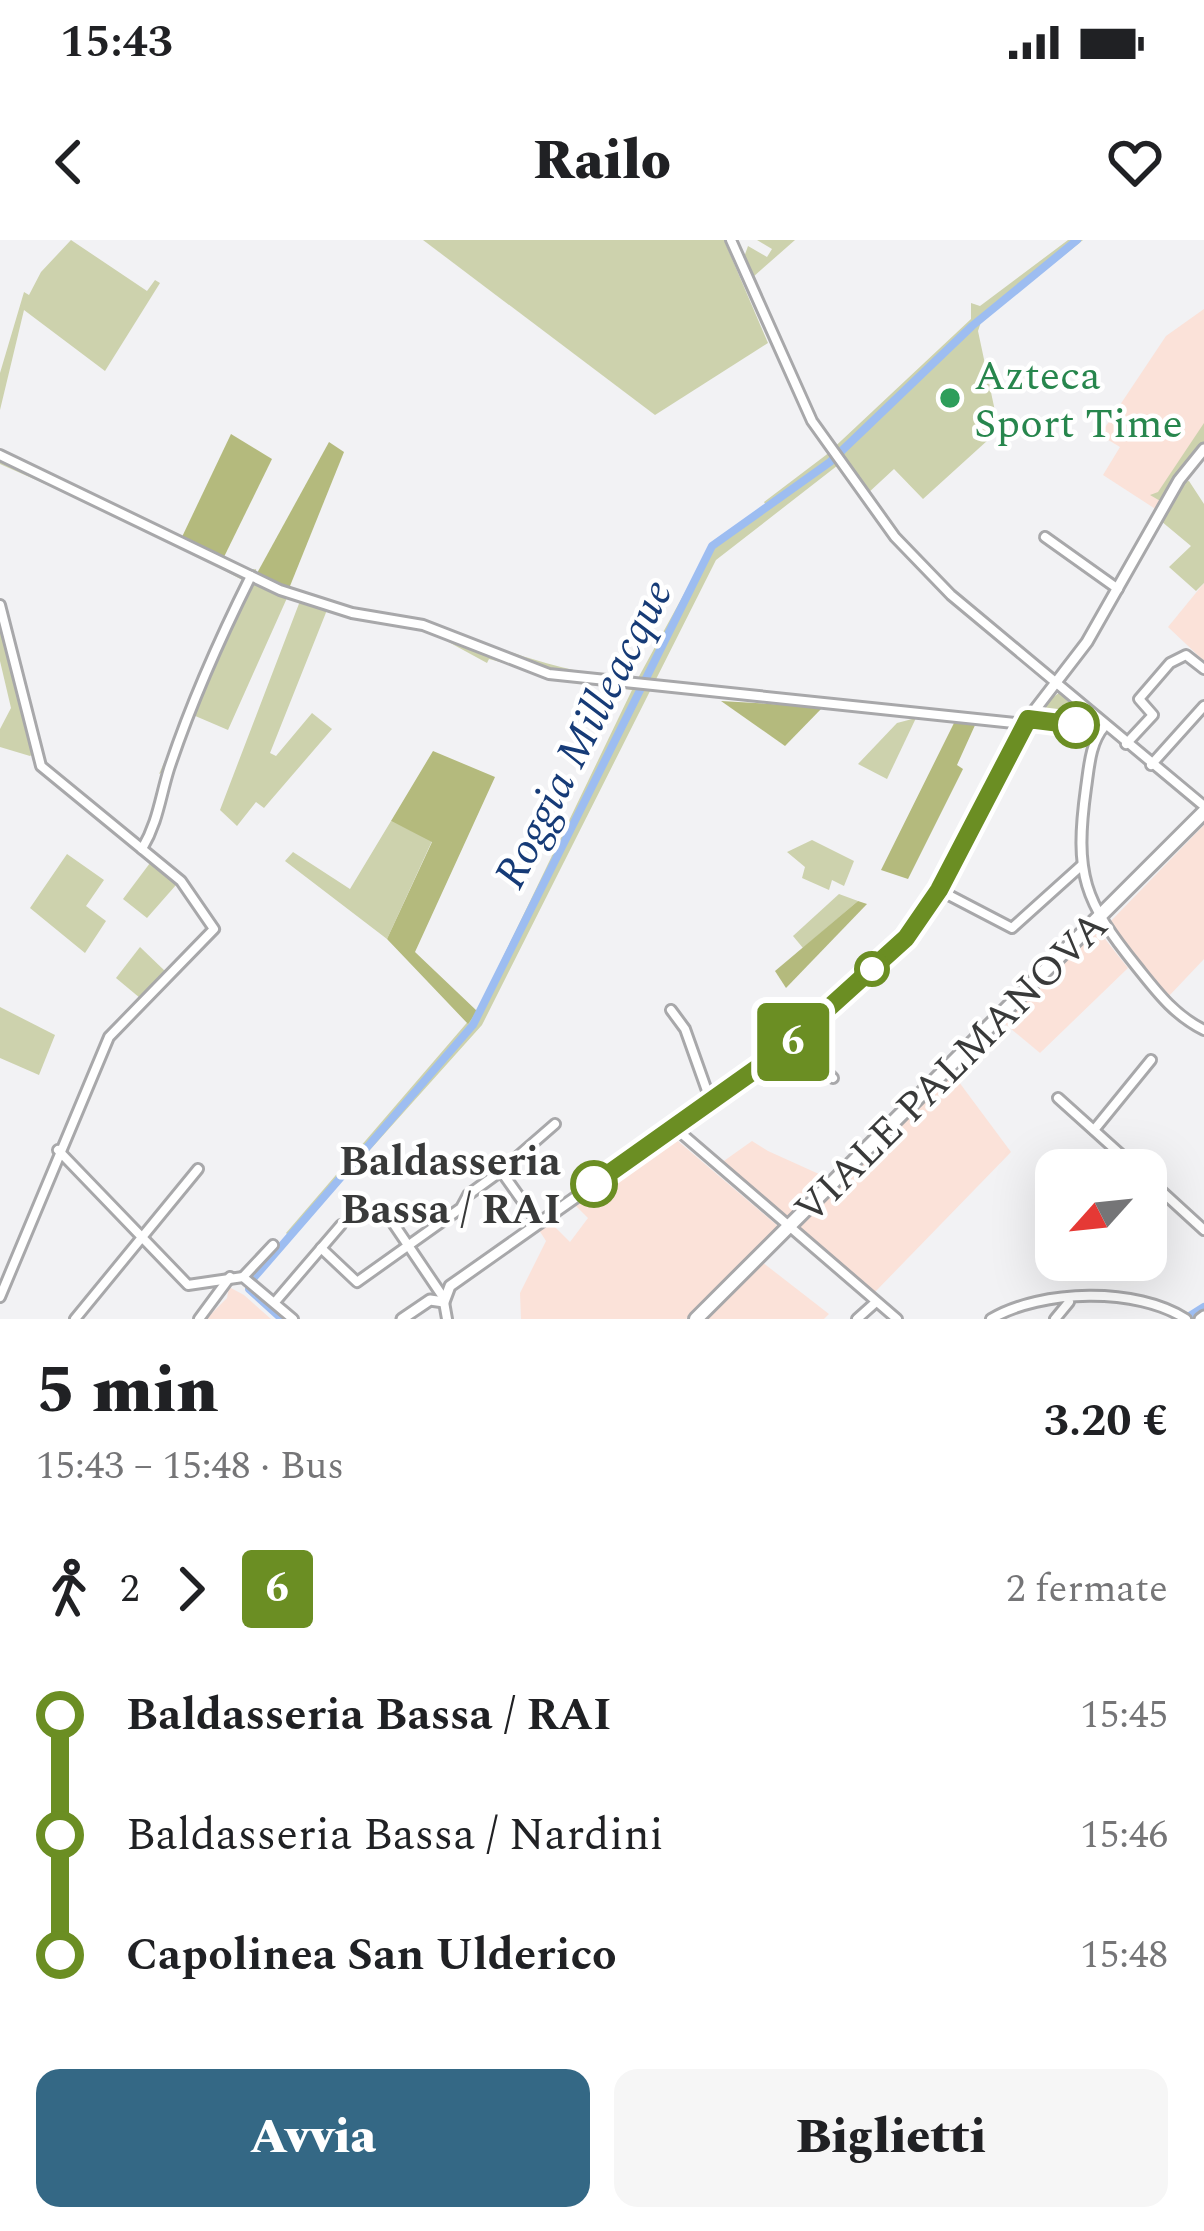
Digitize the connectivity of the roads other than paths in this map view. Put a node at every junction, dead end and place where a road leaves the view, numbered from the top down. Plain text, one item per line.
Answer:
1 (731, 240) edge
2 (1204, 448) edge
3 (0, 455) edge
4 (1045, 537) dead end
5 (251, 576) junction
6 (1119, 590) junction
7 (0, 605) edge
8 (1204, 669) edge
9 (1058, 679) junction
10 (1204, 706) edge
11 (1026, 721) junction
12 (1100, 724) junction
13 (1126, 744) junction
14 (1151, 765) junction
15 (1204, 809) edge
16 (142, 849) junction
17 (1082, 865) junction
18 (939, 890) junction
19 (1098, 918) junction
20 (670, 1010) dead end
21 (1204, 1030) edge
22 (795, 1040) junction
23 (1150, 1060) dead end
24 (833, 1078) dead end
25 (1058, 1098) dead end
26 (711, 1102) junction
27 (555, 1124) dead end
28 (674, 1127) junction
29 (1094, 1130) junction
30 (1115, 1149) edge
31 (58, 1150) junction
32 (198, 1169) dead end
33 (501, 1171) junction
34 (1167, 1196) edge
35 (393, 1223) dead end
36 (538, 1223) junction
37 (341, 1225) dead end
38 (790, 1225) junction
39 (1204, 1230) edge
40 (142, 1237) junction
41 (273, 1245) dead end
42 (410, 1246) junction
43 (321, 1248) junction
44 (230, 1277) junction
45 (248, 1281) junction
46 (0, 1296) edge
47 (442, 1298) junction
48 (1071, 1300) junction
49 (876, 1301) junction
50 (275, 1302) junction
51 (1184, 1318) edge
52 (75, 1319) edge
53 (199, 1319) edge
54 (293, 1319) edge
55 (402, 1319) edge
56 (448, 1319) edge
57 (696, 1319) edge
58 (857, 1319) edge
59 (897, 1319) edge
60 (992, 1319) edge
61 (1055, 1319) edge

1 - 9 street
2 - 6 street
3 - 5 street
4 - 6 street
5 - 11 street
5 - 16 street
6 - 9 street
7 - 16 street
8 - 13 street
9 - 11 street
9 - 12 street
10 - 14 street
11 - 12 street
11 - 18 street
12 - 13 street
12 - 17 street
13 - 14 street
14 - 15 street
15 - 19 main road, VIALE PALMANOVA
16 - 31 street
17 - 18 street
17 - 19 street
18 - 22 street
19 - 21 street
19 - 38 main road, VIALE PALMANOVA
20 - 26 street
22 - 24 street
22 - 26 street
23 - 29 street
25 - 29 street
26 - 28 street
27 - 33 street
28 - 36 street
28 - 38 street
29 - 30 street
31 - 40 street
31 - 46 street
32 - 40 street
33 - 36 street
33 - 42 street
34 - 39 street
35 - 42 street
36 - 47 street
37 - 43 street
38 - 49 street
38 - 57 main road, VIALE PALMANOVA
40 - 44 street
40 - 52 street
41 - 45 street
42 - 43 street
42 - 47 street
43 - 50 street
44 - 45 street
44 - 53 street
45 - 50 street
47 - 55 street
47 - 56 street
48 - 51 street
48 - 60 street
48 - 61 street
49 - 58 street
49 - 59 street
50 - 54 street

